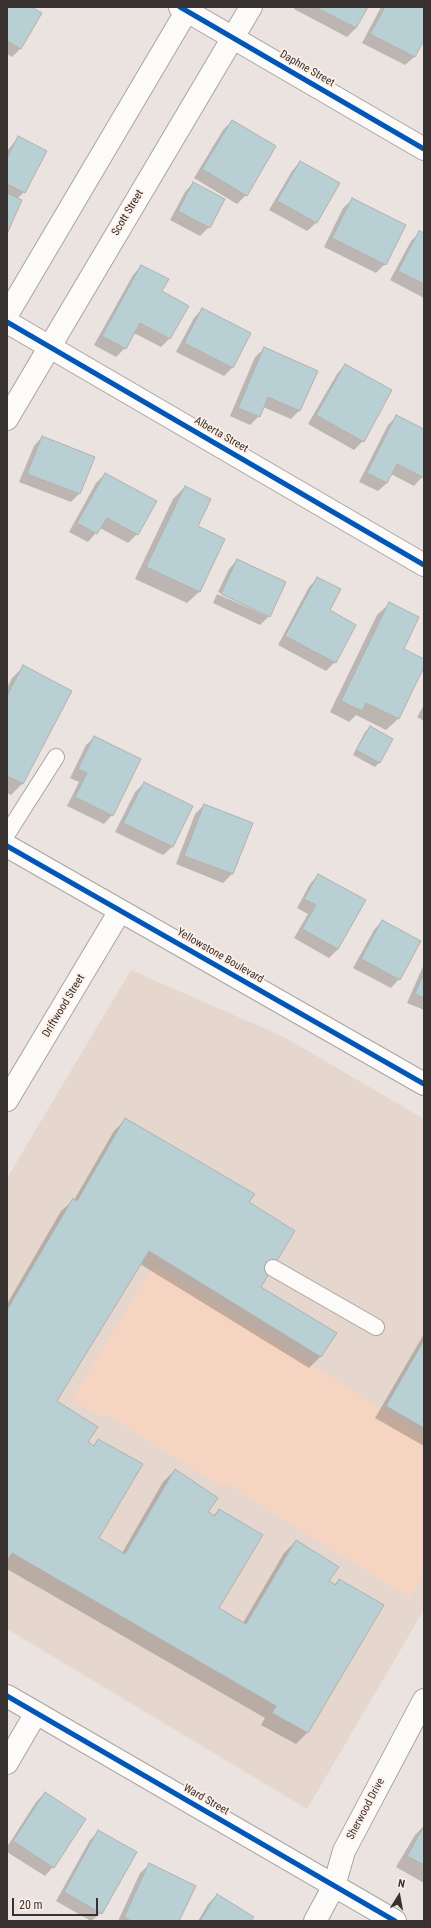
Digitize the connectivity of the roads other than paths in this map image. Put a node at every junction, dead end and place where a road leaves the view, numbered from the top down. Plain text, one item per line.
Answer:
1 (251, 7) edge
2 (185, 8) edge
3 (232, 37) junction
4 (424, 149) edge
5 (7, 314) edge
6 (7, 322) edge
7 (49, 346) junction
8 (7, 420) edge
9 (424, 566) edge
10 (56, 757) dead end
11 (7, 834) edge
12 (7, 846) edge
13 (120, 911) junction
14 (424, 1084) edge
15 (7, 1100) edge
16 (273, 1268) dead end
17 (376, 1327) dead end
18 (7, 1696) edge
19 (424, 1700) edge
20 (36, 1713) junction
21 (7, 1763) edge
22 (334, 1886) junction
23 (315, 1921) edge
24 (395, 1921) edge

1 - 3 street, Scott Street
2 - 3 street, Daphne Street
2 - 5 street
3 - 4 street, Daphne Street
3 - 7 street, Scott Street
6 - 7 street, Alberta Street
7 - 8 street, Scott Street
7 - 9 street, Alberta Street
10 - 11 lane
12 - 13 street, Yellowstone Boulevard
13 - 14 street, Yellowstone Boulevard
13 - 15 street, Driftwood Street
16 - 17 lane
18 - 20 street, Ward Street
19 - 22 street, Sherwood Drive
20 - 21 street
20 - 22 street, Ward Street
22 - 23 street, Sherwood Drive
22 - 24 street, Ward Street

